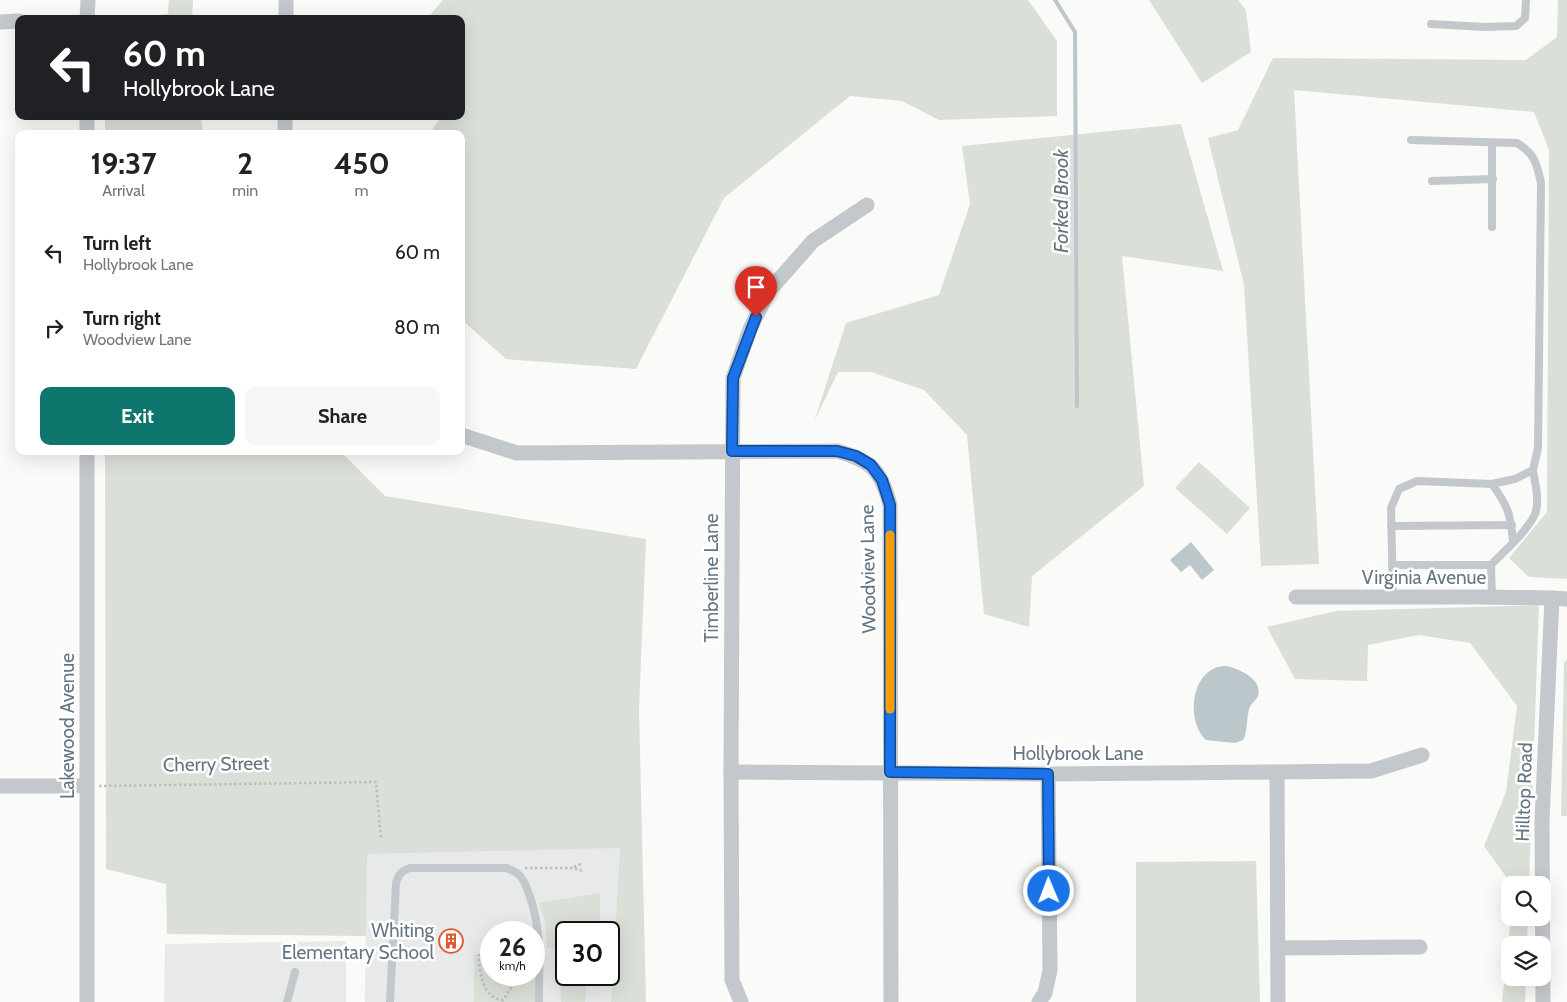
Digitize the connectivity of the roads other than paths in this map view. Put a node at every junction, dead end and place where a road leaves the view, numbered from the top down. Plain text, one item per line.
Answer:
1 (88, 0) edge
2 (286, 0) edge
3 (1526, 0) edge
4 (87, 15) edge
5 (286, 15) edge
6 (15, 21) edge
7 (0, 22) edge
8 (1431, 24) dead end
9 (1411, 140) dead end
10 (1492, 143) junction
11 (1493, 179) junction
12 (1432, 181) dead end
13 (866, 205) dead end
14 (1492, 228) dead end
15 (465, 435) edge
16 (732, 451) junction
17 (87, 455) edge
18 (1533, 470) junction
19 (1492, 484) junction
20 (1392, 526) junction
21 (1512, 526) junction
22 (1513, 541) junction
23 (1392, 565) junction
24 (1490, 565) junction
25 (1296, 597) dead end
26 (1393, 597) junction
27 (1492, 597) junction
28 (1560, 599) edge
29 (1422, 755) dead end
30 (730, 772) junction
31 (890, 772) junction
32 (1277, 772) junction
33 (1048, 774) junction
34 (0, 786) edge
35 (86, 786) junction
36 (1420, 947) dead end
37 (1278, 948) junction
38 (295, 972) dead end
39 (87, 1002) edge
40 (287, 1002) edge
41 (390, 1002) edge
42 (540, 1002) edge
43 (741, 1002) edge
44 (890, 1002) edge
45 (1039, 1002) edge
46 (1278, 1002) edge
47 (1543, 1002) edge

1 - 4 street
2 - 5 street
3 - 8 lane
6 - 7 street
9 - 10 lane
10 - 11 lane
10 - 18 lane
11 - 12 lane
11 - 14 lane
13 - 16 street, Timberline Lane
15 - 16 street, Woodview Lane
16 - 30 street, Timberline Lane
16 - 31 street, Woodview Lane
17 - 35 street, Lakewood Avenue
18 - 19 lane
18 - 22 lane
19 - 20 lane
19 - 21 lane
20 - 21 lane
20 - 23 lane
21 - 22 lane
22 - 24 lane
23 - 24 lane
23 - 26 lane
24 - 27 lane
25 - 26 street, Virginia Avenue
26 - 27 street, Virginia Avenue
27 - 28 street, Virginia Avenue
28 - 47 street, Hilltop Road
29 - 32 street, Hollybrook Lane
30 - 31 street, Hollybrook Lane
30 - 43 street, Timberline Lane
31 - 33 street, Hollybrook Lane
31 - 44 street, Woodview Lane
32 - 33 street, Hollybrook Lane
32 - 37 street
33 - 45 street
34 - 35 street
35 - 39 street, Lakewood Avenue
36 - 37 street
37 - 46 street
38 - 40 lane
41 - 42 lane

